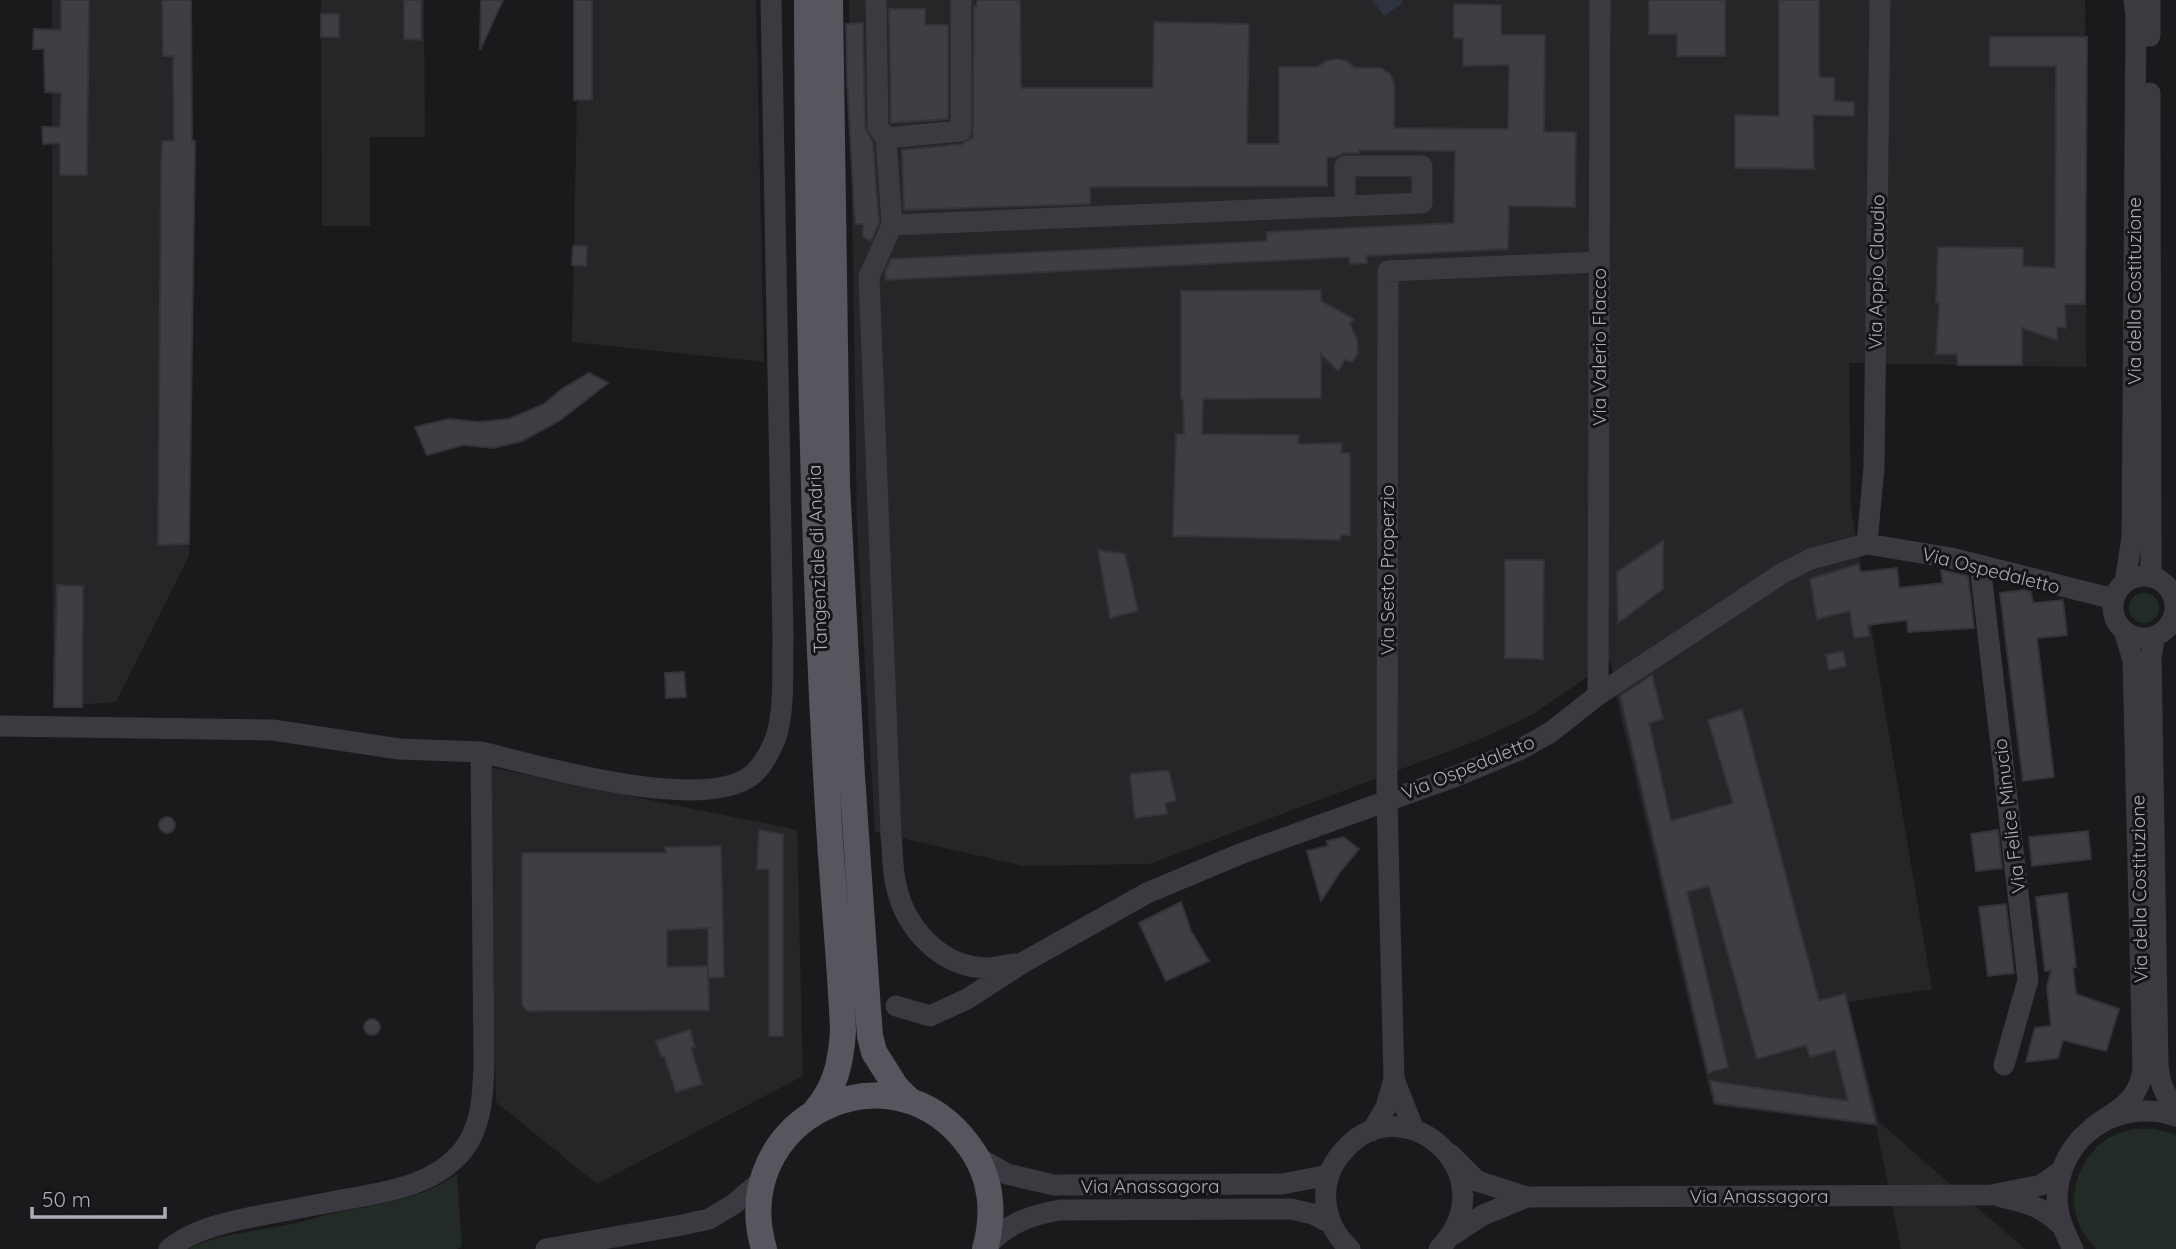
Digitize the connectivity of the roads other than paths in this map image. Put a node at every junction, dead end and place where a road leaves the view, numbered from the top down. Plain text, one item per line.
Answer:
1 (771, 0) edge
2 (807, 0) edge
3 (830, 0) edge
4 (876, 0) edge
5 (961, 0) edge
6 (1600, 0) edge
7 (1880, 0) edge
8 (2134, 0) edge
9 (2150, 0) edge
10 (886, 138) junction
11 (1345, 205) dead end
12 (892, 225) junction
13 (1599, 262) junction
14 (1867, 544) junction
15 (1980, 565) junction
16 (2151, 577) junction
17 (2120, 590) junction
18 (2175, 613) edge
19 (2124, 631) junction
20 (2155, 636) junction
21 (1598, 695) junction
22 (0, 726) edge
23 (481, 752) junction
24 (1387, 801) junction
25 (1024, 962) junction
26 (896, 1006) dead end
27 (2004, 1065) dead end
28 (1394, 1079) junction
29 (909, 1100) junction
30 (2176, 1108) edge
31 (815, 1111) junction
32 (2176, 1116) edge
33 (2094, 1126) junction
34 (1372, 1130) junction
35 (1414, 1130) junction
36 (1450, 1154) junction
37 (977, 1157) junction
38 (2061, 1171) junction
39 (1329, 1175) junction
40 (761, 1181) junction
41 (1991, 1195) junction
42 (1527, 1197) junction
43 (1330, 1223) junction
44 (2061, 1225) junction
45 (1445, 1243) edge
46 (986, 1248) edge
47 (169, 1249) edge
48 (546, 1249) edge
49 (764, 1249) edge
50 (1350, 1249) edge
51 (2073, 1249) edge

1 - 23 street
2 - 31 main road, Tangenziale di Andria
3 - 29 main road, Tangenziale di Andria
4 - 10 street
5 - 10 street
6 - 13 street, Via Valerio Flacco
7 - 14 street, Via Appio Claudio
8 - 17 street, Via della Costituzione
9 - 16 street, Via della Costituzione
10 - 12 street
11 - 12 street
12 - 25 street
13 - 21 street, Via Valerio Flacco
13 - 24 street, Via Sesto Properzio
14 - 15 street, Via Ospedaletto
14 - 21 street, Via Ospedaletto
15 - 17 street, Via Ospedaletto
15 - 27 street, Via Felice Minucio
16 - 17 street
16 - 18 street
17 - 19 street, Via della Costituzione
18 - 20 street
19 - 20 street
19 - 33 street, Via della Costituzione
20 - 30 street, Via della Costituzione
21 - 24 street, Via Ospedaletto
22 - 23 street
23 - 47 street
24 - 25 street, Via Ospedaletto
24 - 28 street, Via Sesto Properzio
25 - 26 street, Via Ospedaletto
28 - 34 street, Via Sesto Properzio
28 - 35 street, Via Sesto Properzio
29 - 31 main road, Tangenziale di Andria
29 - 37 main road, Tangenziale di Andria
31 - 40 main road, Tangenziale di Andria
32 - 33 street, Via della Costituzione
33 - 38 street, Via della Costituzione
34 - 35 street
34 - 39 street
35 - 36 street, Via Anassagora
36 - 42 street, Via Anassagora
36 - 45 street
37 - 39 street, Via Anassagora
37 - 46 main road, Tangenziale di Andria
38 - 41 street, Via Anassagora
38 - 44 street, Via della Costituzione
39 - 43 street
40 - 48 street
40 - 49 main road, Tangenziale di Andria
41 - 42 street, Via Anassagora
41 - 44 street, Via Anassagora
42 - 45 street, Via Anassagora
43 - 46 street, Via Anassagora
43 - 50 street
44 - 51 street, Via della Costituzione

